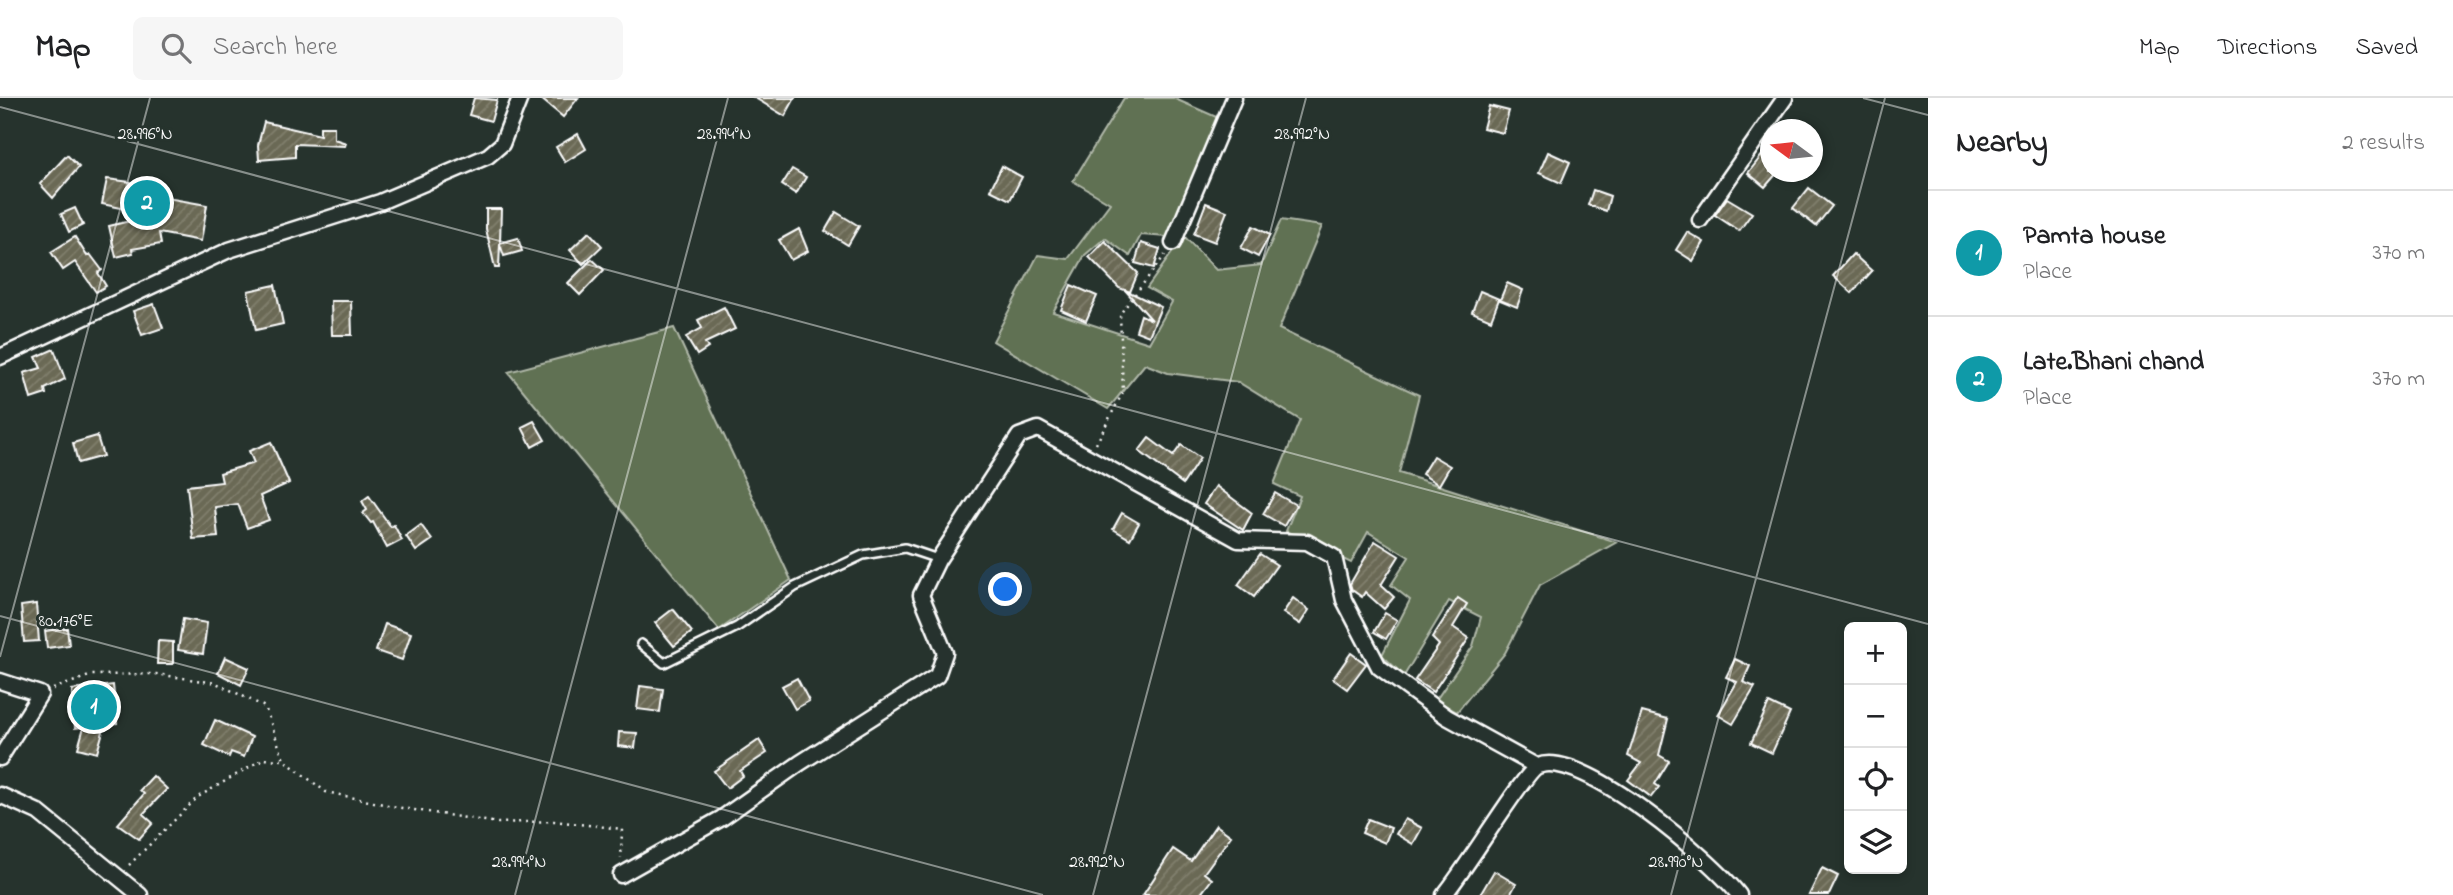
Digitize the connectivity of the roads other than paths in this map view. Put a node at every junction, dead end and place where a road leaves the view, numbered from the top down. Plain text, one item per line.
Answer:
1 (520, 98) edge
2 (1234, 98) edge
3 (1785, 98) edge
4 (1700, 220) dead end
5 (1173, 243) road end
6 (0, 356) edge
7 (939, 560) junction
8 (641, 644) dead end
9 (0, 681) edge
10 (0, 758) edge
11 (1536, 766) junction
12 (0, 794) edge
13 (621, 875) road end
14 (140, 895) edge
15 (1444, 895) edge
16 (1739, 895) edge

1 - 6 street
2 - 5 street
3 - 4 street
7 - 8 lane
7 - 11 street
7 - 13 street
9 - 10 street
11 - 15 street
11 - 16 street
12 - 14 street

